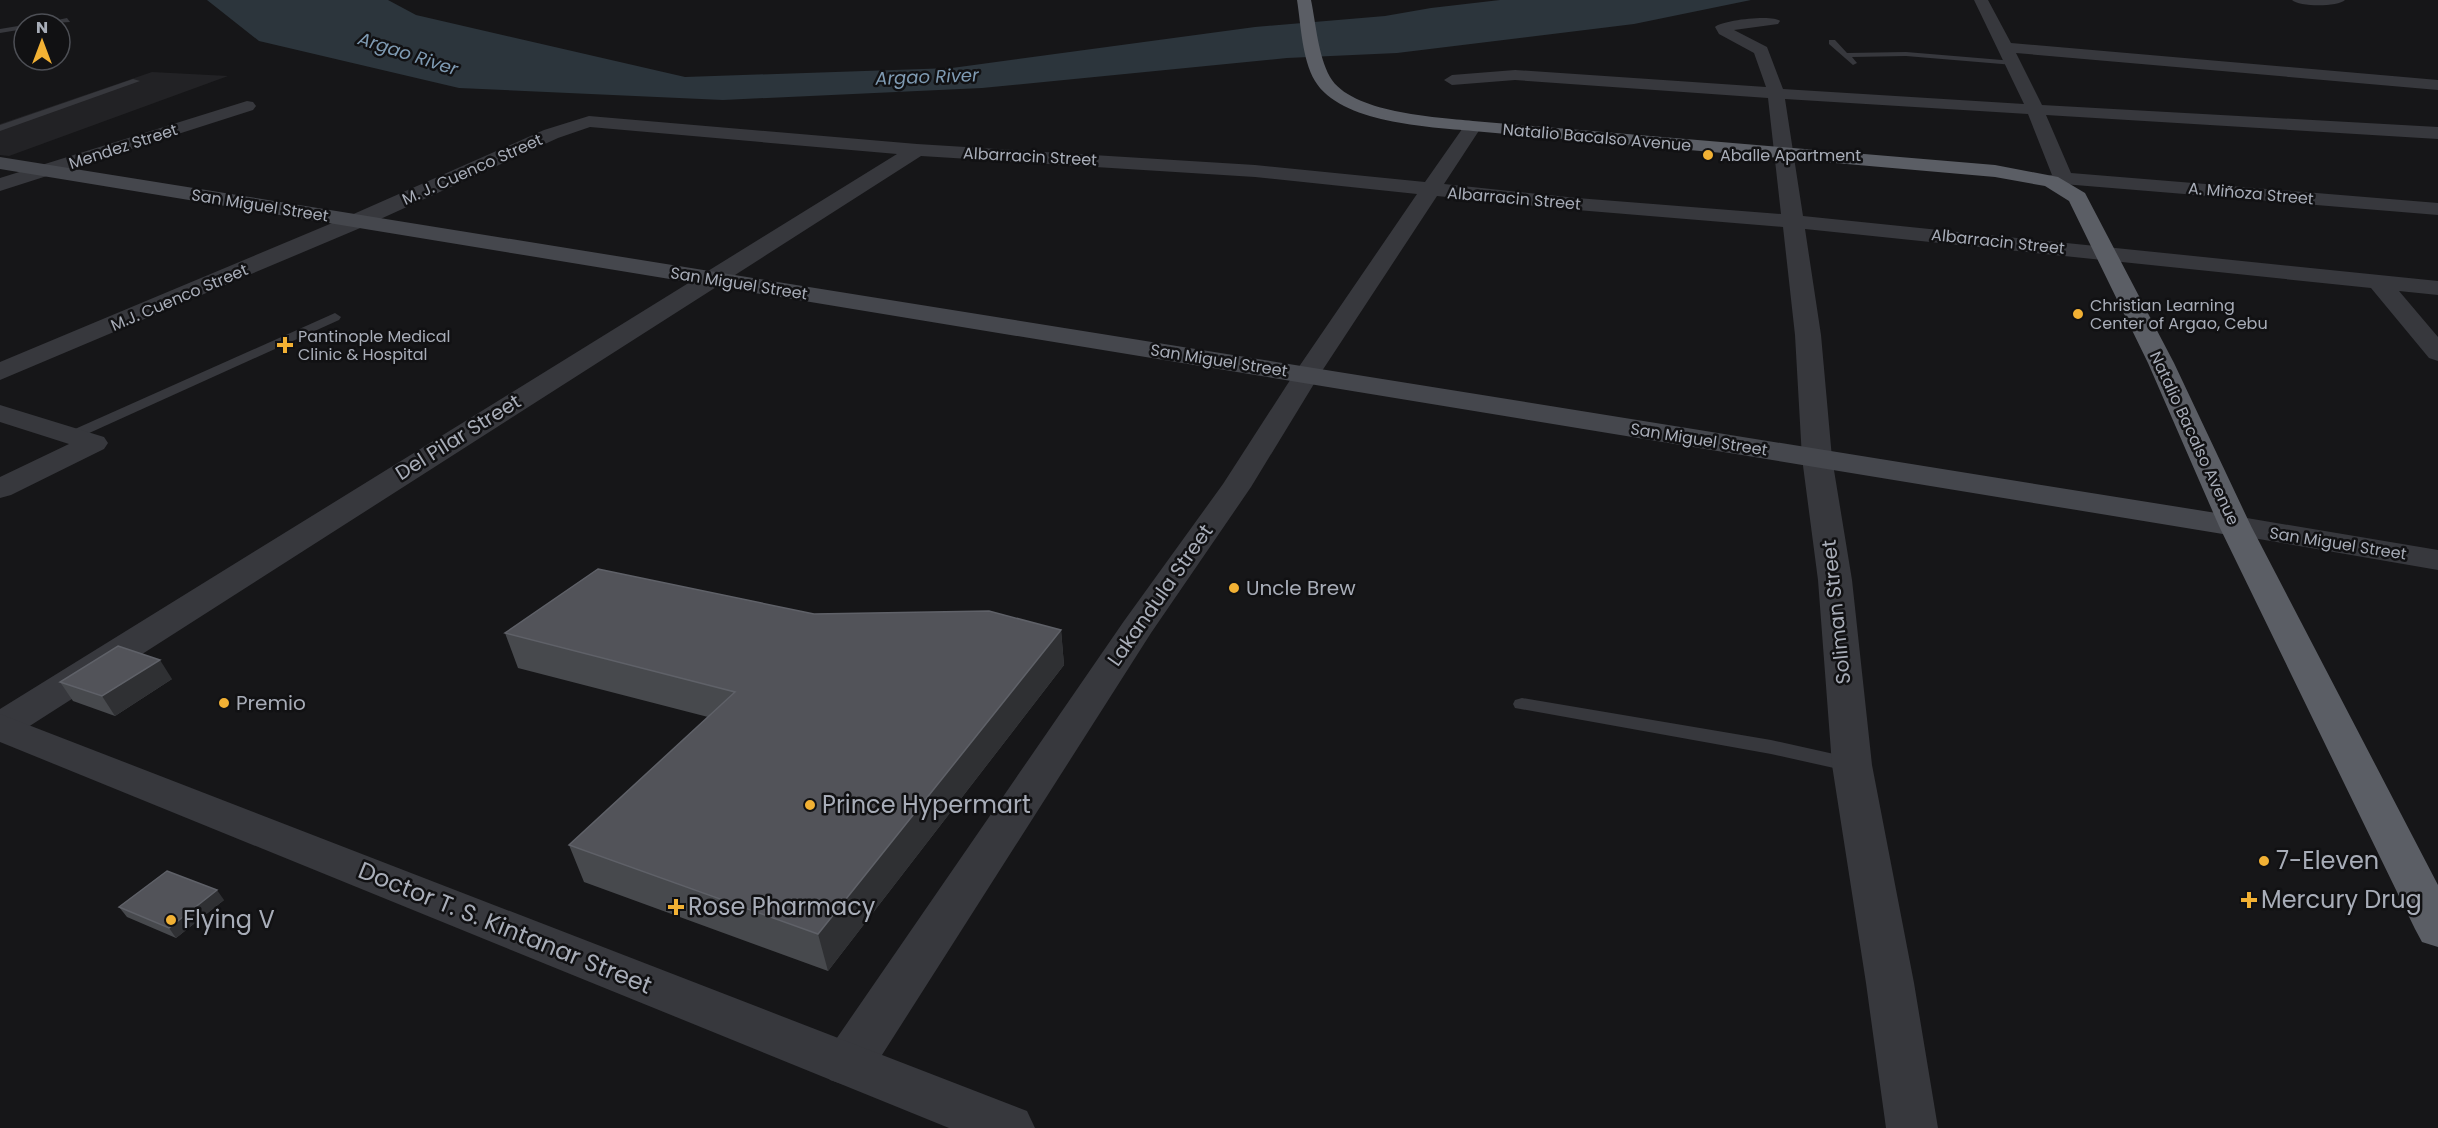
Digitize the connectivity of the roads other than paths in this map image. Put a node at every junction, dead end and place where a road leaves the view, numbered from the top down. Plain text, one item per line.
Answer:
1 (1304, 0) edge
2 (1981, 0) edge
3 (2299, 0) edge
4 (2338, 0) edge
5 (1773, 21) dead end
6 (1832, 42) dead end
7 (2005, 47) junction
8 (1846, 56) junction
9 (1854, 63) dead end
10 (2014, 63) junction
11 (2367, 78) junction
12 (1452, 80) dead end
13 (136, 81) dead end
14 (2438, 85) edge
15 (1776, 93) junction
16 (2408, 101) dead end
17 (247, 106) dead end
18 (2036, 110) junction
19 (589, 121) joint
20 (1473, 126) junction
21 (0, 128) edge
22 (2438, 133) edge
23 (917, 150) junction
24 (1783, 153) junction
25 (0, 162) edge
26 (49, 170) junction
27 (2057, 180) junction
28 (0, 185) edge
29 (1430, 190) junction
30 (2438, 208) edge
31 (357, 221) junction
32 (1792, 221) junction
33 (2105, 252) junction
34 (711, 278) junction
35 (2378, 282) junction
36 (2438, 288) edge
37 (335, 317) dead end
38 (2438, 352) edge
39 (0, 372) edge
40 (1307, 374) junction
41 (0, 413) edge
42 (71, 436) junction
43 (1817, 458) junction
44 (0, 489) edge
45 (2235, 526) junction
46 (2438, 560) edge
47 (1522, 704) dead end
48 (0, 727) edge
49 (1852, 765) junction
50 (2438, 929) edge
51 (848, 1064) junction
52 (1009, 1128) edge
53 (1912, 1128) edge

1 - 20 highway, Natalio Bacalso Avenue
2 - 7 street
3 - 4 street
5 - 15 street, Soliman Street
6 - 8 lane
7 - 10 street
7 - 11 street
8 - 9 lane
8 - 10 lane
10 - 18 street
11 - 14 street
11 - 16 street
12 - 15 street
13 - 21 lane
15 - 18 street
15 - 24 street, Soliman Street
17 - 26 street, Mendez Street
18 - 22 street
18 - 27 street
19 - 23 street, Albarracin Street
19 - 31 street, M. J. Cuenco Street
20 - 24 highway, Natalio Bacalso Avenue
20 - 29 street, Lakandula Street
23 - 29 street, Albarracin Street
23 - 34 street, Del Pilar Street
24 - 27 highway, Natalio Bacalso Avenue
24 - 32 street, Soliman Street
25 - 26 main road, San Miguel Street
26 - 28 street, Mendez Street
26 - 31 main road, San Miguel Street
27 - 30 street, A. Miñoza Street
27 - 33 highway, Natalio Bacalso Avenue
29 - 32 street, Albarracin Street
29 - 40 street, Lakandula Street
31 - 34 main road, San Miguel Street
31 - 39 street, M.J. Cuenco Street
32 - 33 street, Albarracin Street
32 - 43 street, Soliman Street
33 - 35 street, Albarracin Street
33 - 45 highway, Natalio Bacalso Avenue
34 - 40 main road, San Miguel Street
34 - 48 street, Del Pilar Street
35 - 36 street, Albarracin Street
35 - 38 street
37 - 42 lane
40 - 43 main road, San Miguel Street
40 - 51 street, Lakandula Street
41 - 42 street
42 - 44 street
43 - 45 main road, San Miguel Street
43 - 49 street, Soliman Street
45 - 46 street, San Miguel Street
45 - 50 highway, Natalio Bacalso Avenue
47 - 49 lane
48 - 51 street, Doctor T. S. Kintanar Street
49 - 53 street, Soliman Street
51 - 52 street, Doctor T. S. Kintanar Street

